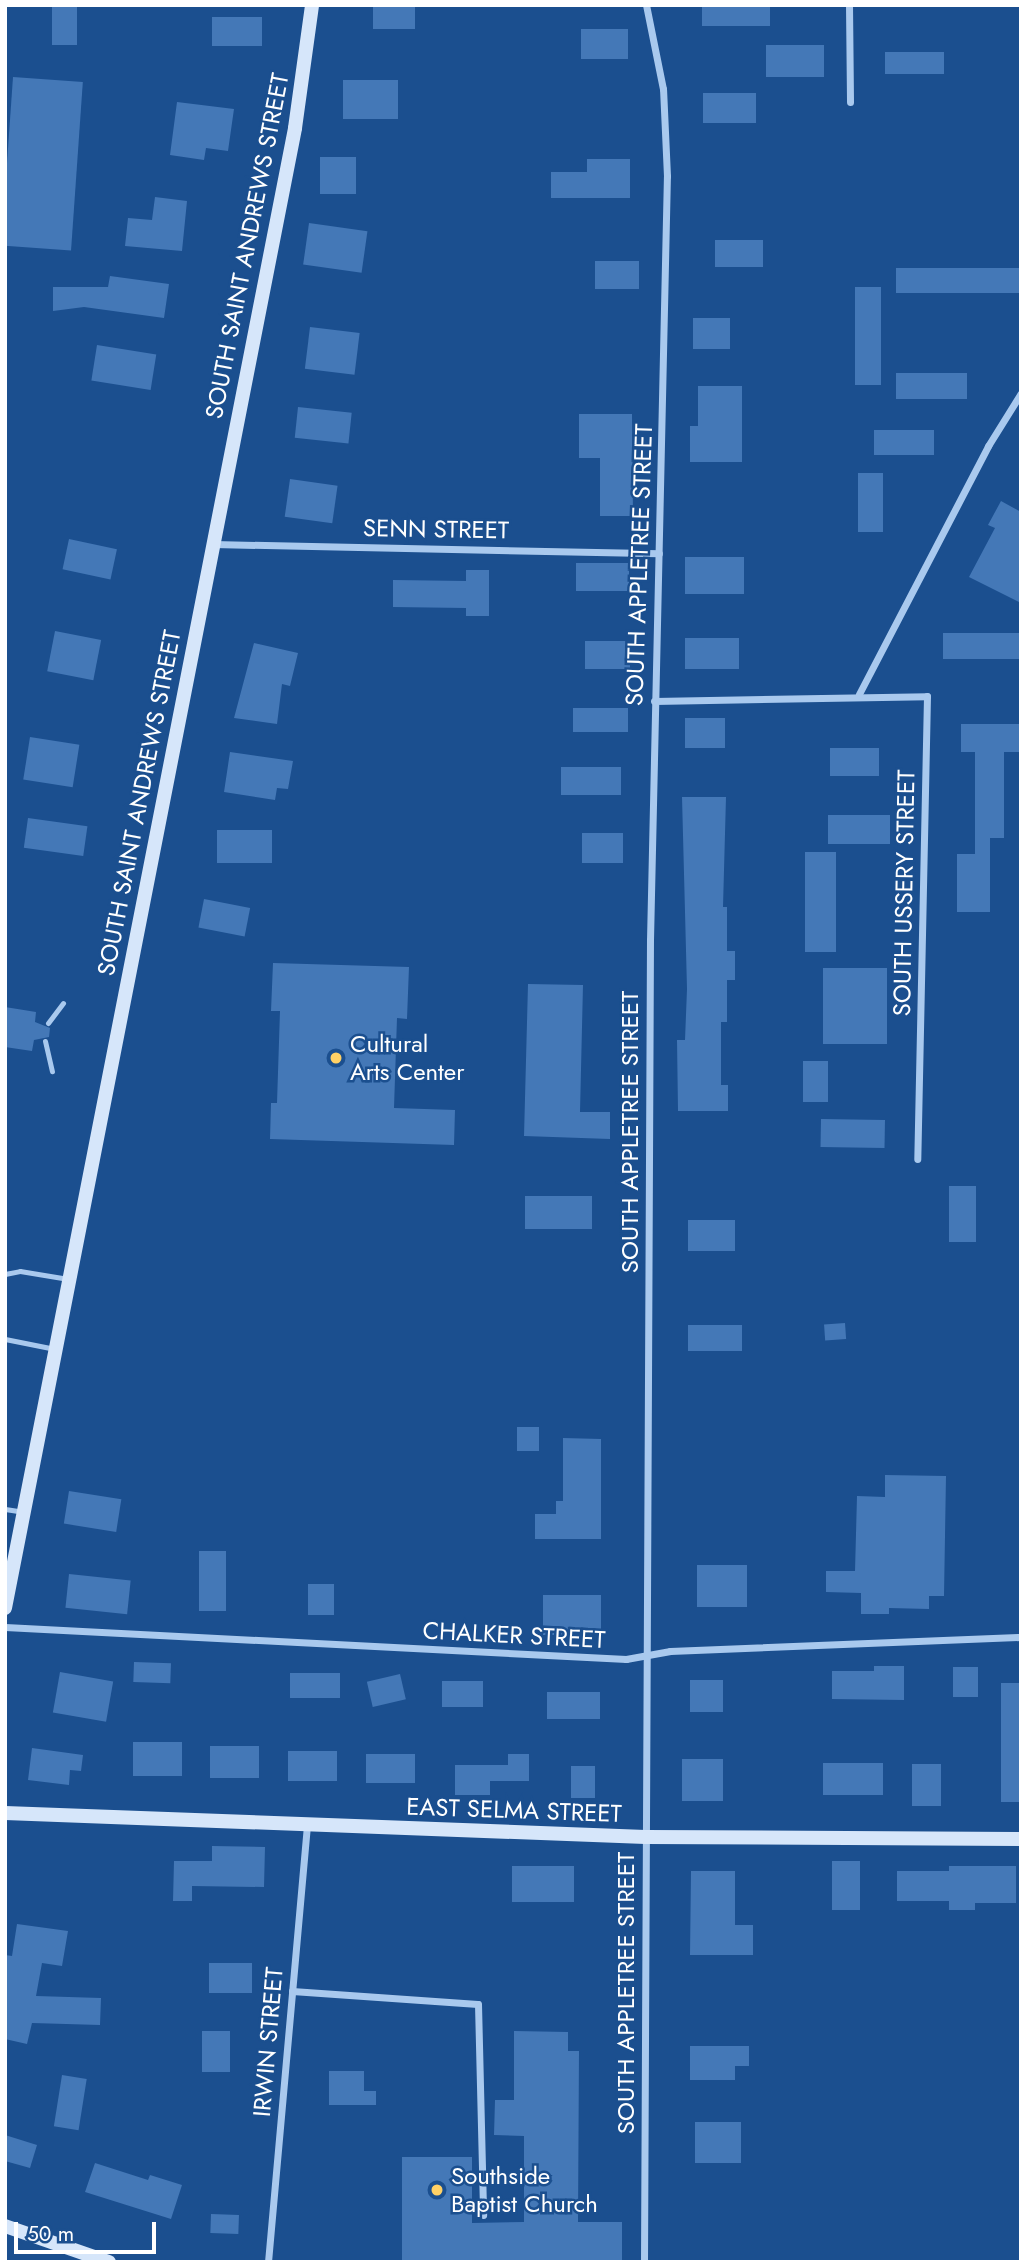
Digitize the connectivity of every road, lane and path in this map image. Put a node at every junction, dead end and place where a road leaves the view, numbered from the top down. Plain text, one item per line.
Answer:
1 (312, 5) edge
2 (646, 5) edge
3 (849, 5) edge
4 (850, 102) dead end
5 (1021, 393) edge
6 (212, 544) junction
7 (659, 553) junction
8 (859, 694) junction
9 (654, 701) junction
10 (63, 1003) dead end
11 (48, 1023) dead end
12 (45, 1041) dead end
13 (52, 1071) dead end
14 (917, 1159) dead end
15 (5, 1274) edge
16 (69, 1279) junction
17 (5, 1339) edge
18 (55, 1349) junction
19 (5, 1508) edge
20 (24, 1512) junction
21 (5, 1608) edge
22 (5, 1627) edge
23 (1021, 1637) edge
24 (647, 1655) junction
25 (5, 1813) edge
26 (307, 1825) junction
27 (646, 1837) junction
28 (1021, 1839) edge
29 (292, 1992) junction
30 (483, 2215) dead end
31 (5, 2226) edge
32 (109, 2262) edge
33 (268, 2262) edge
34 (644, 2262) edge

1 - 6 street, SOUTH SAINT ANDREWS STREET
2 - 7 street, SOUTH APPLETREE STREET
3 - 4 street
5 - 8 street
6 - 7 street, SENN STREET
6 - 16 street, SOUTH SAINT ANDREWS STREET
7 - 9 street, SOUTH APPLETREE STREET
8 - 9 street, SOUTH USSERY STREET
8 - 14 street, SOUTH USSERY STREET
9 - 24 street, SOUTH APPLETREE STREET
10 - 11 lane
12 - 13 lane
15 - 16 lane
16 - 18 street, SOUTH SAINT ANDREWS STREET
17 - 18 lane
18 - 20 street, SOUTH SAINT ANDREWS STREET
19 - 20 lane
20 - 21 street, SOUTH SAINT ANDREWS STREET
22 - 24 street, CHALKER STREET
23 - 24 street, CHALKER STREET
24 - 27 street, SOUTH APPLETREE STREET
25 - 26 street, EAST SELMA STREET
26 - 27 street, EAST SELMA STREET
26 - 29 street, IRWIN STREET
27 - 28 street, EAST SELMA STREET
27 - 34 street, SOUTH APPLETREE STREET
29 - 30 street
29 - 33 street, IRWIN STREET
31 - 32 street

